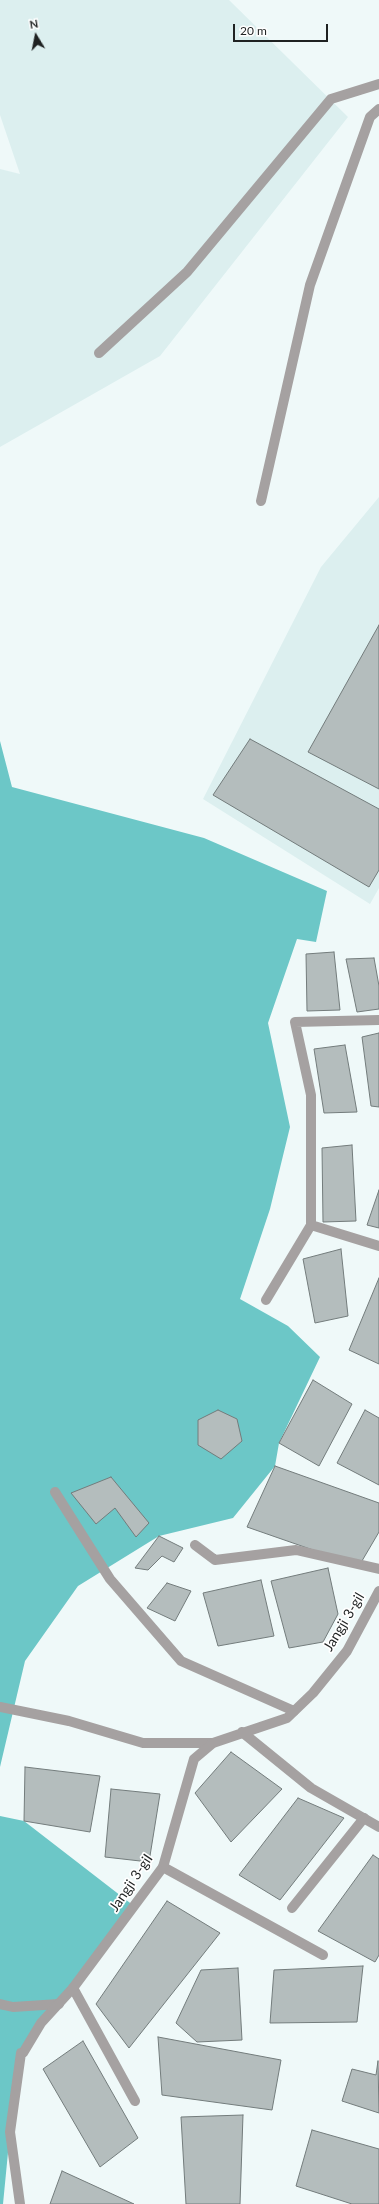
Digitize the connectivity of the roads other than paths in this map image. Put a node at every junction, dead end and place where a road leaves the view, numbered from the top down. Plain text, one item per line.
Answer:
1 (379, 84) edge
2 (379, 109) edge
3 (99, 353) dead end
4 (261, 501) dead end
5 (379, 1020) edge
6 (311, 1225) junction
7 (379, 1246) edge
8 (266, 1300) dead end
9 (56, 1492) dead end
10 (195, 1545) dead end
11 (379, 1569) edge
12 (379, 1591) edge
13 (0, 1707) edge
14 (294, 1712) junction
15 (242, 1732) junction
16 (213, 1743) junction
17 (364, 1818) junction
18 (379, 1827) edge
19 (163, 1867) junction
20 (292, 1908) dead end
21 (323, 1955) dead end
22 (73, 1988) junction
23 (0, 2004) edge
24 (59, 2004) junction
25 (135, 2101) dead end
26 (20, 2204) edge

1 - 3 street
2 - 4 street
5 - 6 street
6 - 7 street
6 - 8 street
9 - 14 street
10 - 11 street
12 - 14 street, Jangji 3-gil
13 - 16 street
14 - 15 street, Jangji 3-gil
15 - 16 street, Jangji 3-gil
15 - 17 street
16 - 19 street, Jangji 3-gil
17 - 18 street
17 - 20 street
19 - 21 street
19 - 22 street, Jangji 3-gil
22 - 24 street, Jangji 3-gil
22 - 25 street
23 - 24 street
24 - 26 street, Jangji 3-gil

